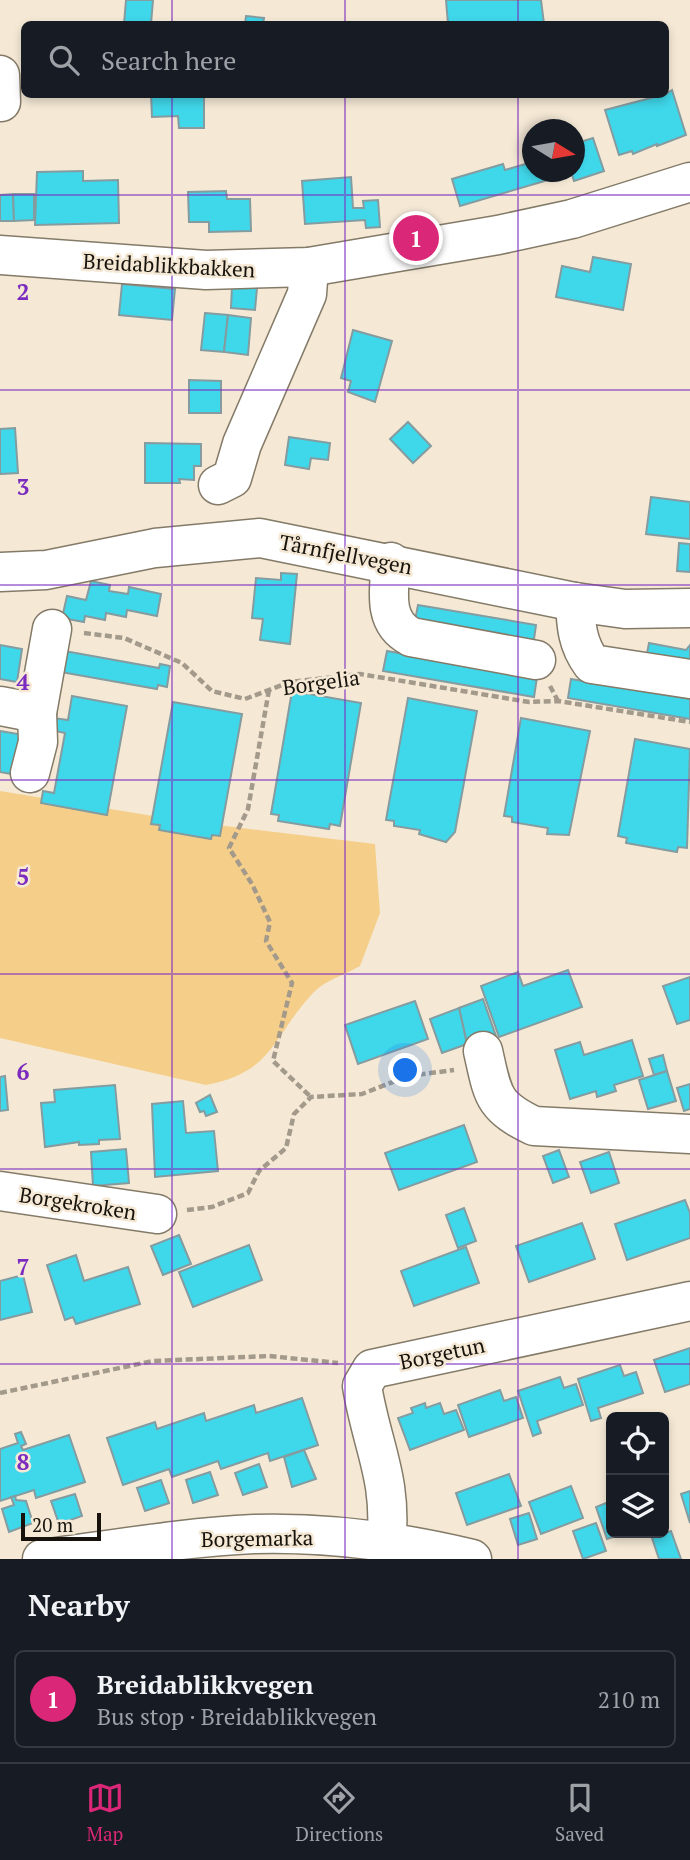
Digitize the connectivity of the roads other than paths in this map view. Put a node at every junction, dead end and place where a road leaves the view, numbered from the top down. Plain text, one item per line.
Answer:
1 (0, 75) edge
2 (1, 102) edge
3 (690, 183) edge
4 (0, 255) edge
5 (324, 265) junction
6 (218, 485) dead end
7 (391, 562) junction
8 (0, 572) edge
9 (575, 602) junction
10 (690, 608) edge
11 (52, 629) road end
12 (536, 660) dead end
13 (690, 679) edge
14 (0, 706) edge
15 (37, 713) junction
16 (30, 773) dead end
17 (485, 1058) road end
18 (690, 1134) edge
19 (0, 1191) edge
20 (157, 1214) road end
21 (690, 1301) edge
22 (386, 1544) junction
23 (186, 1550) edge
24 (42, 1559) edge
25 (472, 1559) edge

1 - 2 street
3 - 5 street, Breidablikkbakken
4 - 5 street, Breidablikkbakken
5 - 6 street
7 - 8 street, Tårnfjellvegen
7 - 9 street, Tårnfjellvegen
7 - 12 street
9 - 10 street, Tårnfjellvegen
9 - 13 street
11 - 15 street
14 - 15 street
15 - 16 street
17 - 18 street
19 - 20 street, Borgekroken
21 - 22 street, Borgetun
22 - 23 street, Borgemarka
22 - 25 street, Borgemarka
23 - 24 street, Borgemarka

